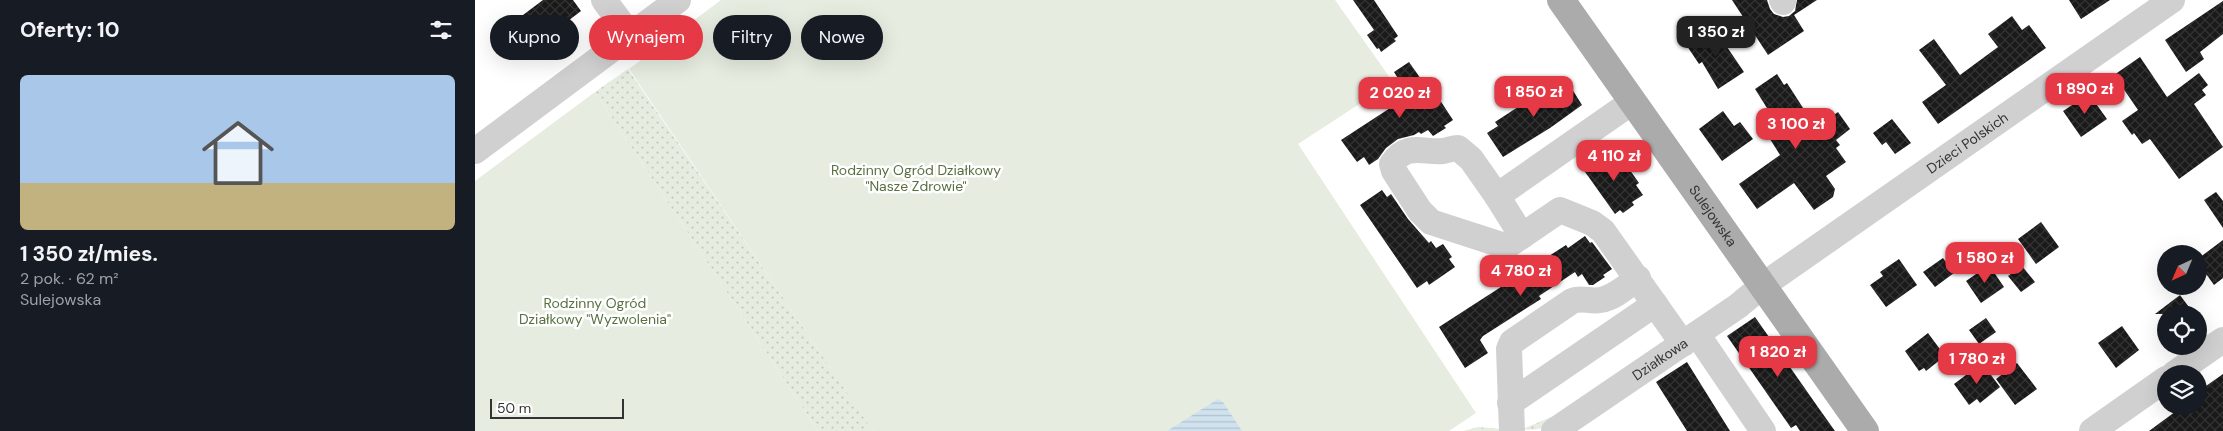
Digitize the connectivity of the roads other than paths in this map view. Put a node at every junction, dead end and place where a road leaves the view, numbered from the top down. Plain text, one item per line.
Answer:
1 (604, 0) edge
2 (678, 0) edge
3 (1561, 0) edge
4 (2172, 0) edge
5 (615, 15) edge
6 (658, 15) edge
7 (598, 60) edge
8 (1632, 102) junction
9 (475, 151) edge
10 (1497, 196) junction
11 (1522, 236) junction
12 (1638, 278) junction
13 (1762, 286) junction
14 (1655, 304) junction
15 (1690, 339) junction
16 (2223, 340) edge
17 (2187, 365) edge
18 (2157, 386) edge
19 (1510, 402) junction
20 (1512, 431) edge
21 (1554, 431) edge
22 (1763, 431) edge
23 (1865, 431) edge
24 (2092, 431) edge

1 - 5 street
2 - 6 street
3 - 8 main road, Sulejowska
4 - 13 street, Dzieci Polskich
7 - 9 street
8 - 10 street
8 - 13 main road, Sulejowska
10 - 11 street
10 - 11 street
11 - 12 street
12 - 14 street
12 - 19 street
13 - 15 street, Działkowa
13 - 23 main road, Sulejowska
14 - 15 street
14 - 19 street
15 - 21 street, Działkowa
15 - 22 street
16 - 17 street
18 - 24 street
19 - 20 street

